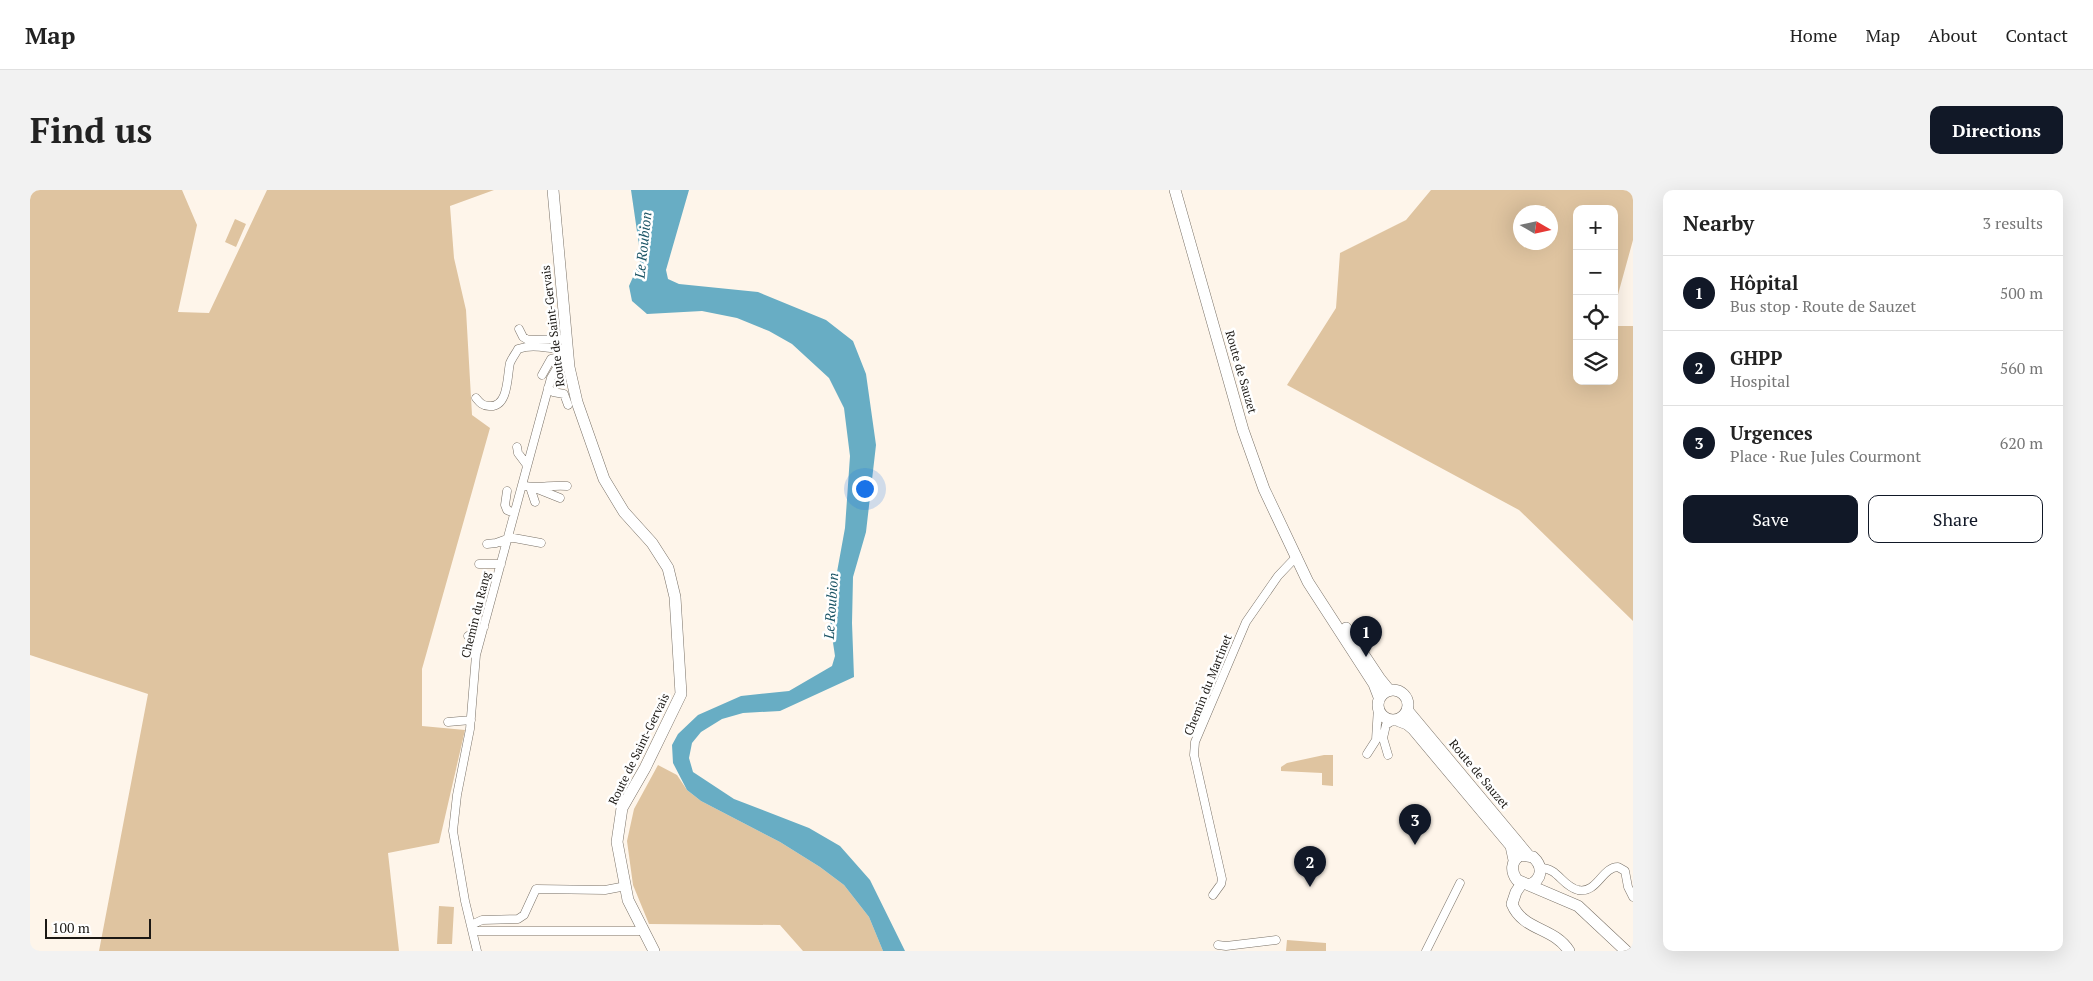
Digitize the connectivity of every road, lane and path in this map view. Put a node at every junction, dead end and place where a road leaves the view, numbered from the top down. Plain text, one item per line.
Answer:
1 (552, 190) edge
2 (1175, 190) edge
3 (519, 329) dead end
4 (567, 350) junction
5 (542, 375) dead end
6 (548, 388) junction
7 (476, 398) dead end
8 (568, 405) dead end
9 (517, 447) dead end
10 (527, 465) junction
11 (522, 485) junction
12 (568, 486) dead end
13 (532, 488) junction
14 (507, 491) dead end
15 (560, 498) dead end
16 (534, 502) dead end
17 (514, 513) junction
18 (507, 538) junction
19 (541, 543) dead end
20 (486, 544) dead end
21 (1297, 556) junction
22 (479, 564) dead end
23 (500, 564) junction
24 (484, 627) junction
25 (468, 636) dead end
26 (1390, 690) junction
27 (464, 699) dead end
28 (473, 699) junction
29 (1378, 702) junction
30 (1408, 711) junction
31 (471, 720) junction
32 (1396, 721) junction
33 (448, 722) dead end
34 (1367, 754) dead end
35 (1388, 755) dead end
36 (1529, 856) junction
37 (1514, 860) junction
38 (1540, 872) junction
39 (1460, 883) dead end
40 (1525, 884) junction
41 (626, 886) junction
42 (1212, 896) dead end
43 (1633, 897) edge
44 (472, 928) junction
45 (644, 931) junction
46 (1276, 940) dead end
47 (1218, 945) dead end
48 (477, 951) edge
49 (654, 951) edge
50 (1426, 951) edge
51 (1569, 951) edge
52 (1628, 951) edge

1 - 4 main road, Route de Saint-Gervais
2 - 21 main road, Route de Sauzet
3 - 4 street
4 - 5 street
4 - 6 street, Chemin du Rang
4 - 7 street
4 - 41 main road, Route de Saint-Gervais
6 - 8 street
6 - 10 street, Chemin du Rang
9 - 10 street
10 - 11 street, Chemin du Rang
11 - 13 street
11 - 17 street, Chemin du Rang
12 - 13 street
13 - 15 street
13 - 16 street
14 - 17 street
17 - 18 street, Chemin du Rang
18 - 19 street
18 - 20 street
18 - 23 street, Chemin du Rang
21 - 26 main road, Route de Sauzet
21 - 29 main road, Route de Sauzet
21 - 42 street, Chemin du Martinet
22 - 23 street
23 - 24 street, Chemin du Rang
24 - 25 street
24 - 28 street, Chemin du Rang
26 - 29 main road
26 - 30 main road
27 - 28 street
28 - 31 street, Chemin du Rang
29 - 32 main road
29 - 34 street
30 - 32 main road
30 - 36 main road, Route de Sauzet
31 - 33 street
31 - 44 street, Chemin du Rang
32 - 35 street
32 - 37 main road, Route de Sauzet
36 - 37 main road
36 - 38 main road
37 - 40 main road
38 - 40 main road
38 - 43 street
38 - 52 main road
39 - 50 street
40 - 51 main road
40 - 52 main road
41 - 44 street
41 - 45 main road, Route de Saint-Gervais
44 - 45 street
44 - 48 street, Chemin du Rang
45 - 49 main road, Route de Saint-Gervais
46 - 47 street

